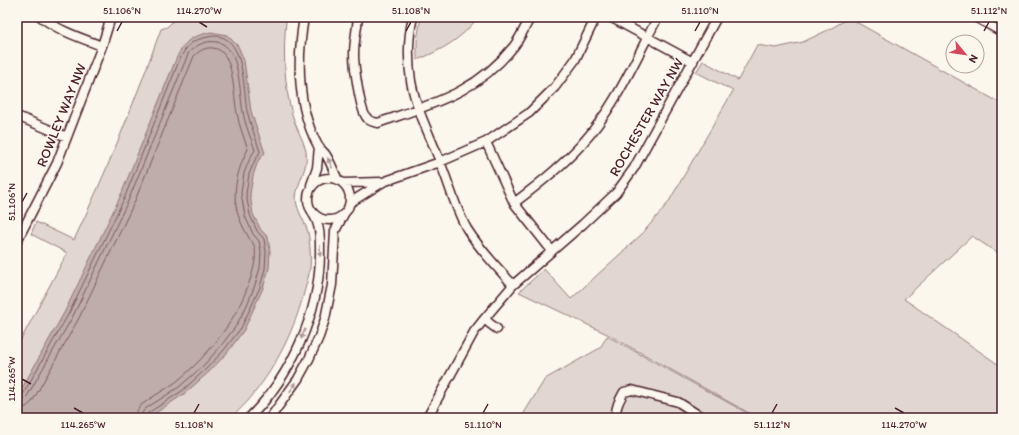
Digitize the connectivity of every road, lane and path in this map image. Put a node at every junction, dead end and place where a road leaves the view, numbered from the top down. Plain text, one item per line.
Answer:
1 (41, 17) edge
2 (111, 17) edge
3 (304, 17) edge
4 (358, 17) edge
5 (413, 17) edge
6 (531, 17) edge
7 (596, 17) edge
8 (610, 17) edge
9 (658, 17) edge
10 (717, 17) edge
11 (980, 18) edge
12 (1002, 32) edge
13 (647, 37) junction
14 (102, 46) junction
15 (693, 62) junction
16 (419, 108) junction
17 (17, 116) edge
18 (67, 137) junction
19 (486, 142) junction
20 (319, 147) junction
21 (440, 162) junction
22 (341, 182) junction
23 (383, 182) junction
24 (310, 189) junction
25 (351, 202) junction
26 (514, 203) junction
27 (313, 214) junction
28 (344, 214) junction
29 (21, 226) edge
30 (17, 241) edge
31 (552, 251) junction
32 (514, 285) junction
33 (485, 318) junction
34 (497, 329) dead end
35 (249, 418) edge
36 (270, 418) edge
37 (427, 418) edge
38 (616, 418) edge
39 (703, 418) edge

1 - 14 street
2 - 14 street, ROWLEY WAY NW
3 - 20 street
4 - 16 street
5 - 16 street
6 - 16 street
7 - 19 street
8 - 13 street
9 - 13 street
10 - 15 street, ROCHESTER WAY NW
11 - 12 street
13 - 15 street
13 - 26 street
14 - 18 street, ROWLEY WAY NW
15 - 31 street, ROCHESTER WAY NW
16 - 21 street
17 - 18 street
18 - 29 street, ROWLEY WAY NW
19 - 21 street
19 - 26 street
22 -> 20 street
20 - 24 street
21 - 23 street
21 - 32 street
22 - 23 street
22 - 24 street
22 - 25 street
23 - 25 street
24 - 27 street
25 - 28 street
26 - 31 street
27 - 28 street
27 -> 35 street
36 -> 28 street
29 - 30 street, ROWLEY WAY NW
31 - 32 street, ROCHESTER WAY NW
32 - 33 street, ROCHESTER WAY NW
33 - 34 street
33 - 37 street, ROCHESTER WAY NW
38 - 39 street

